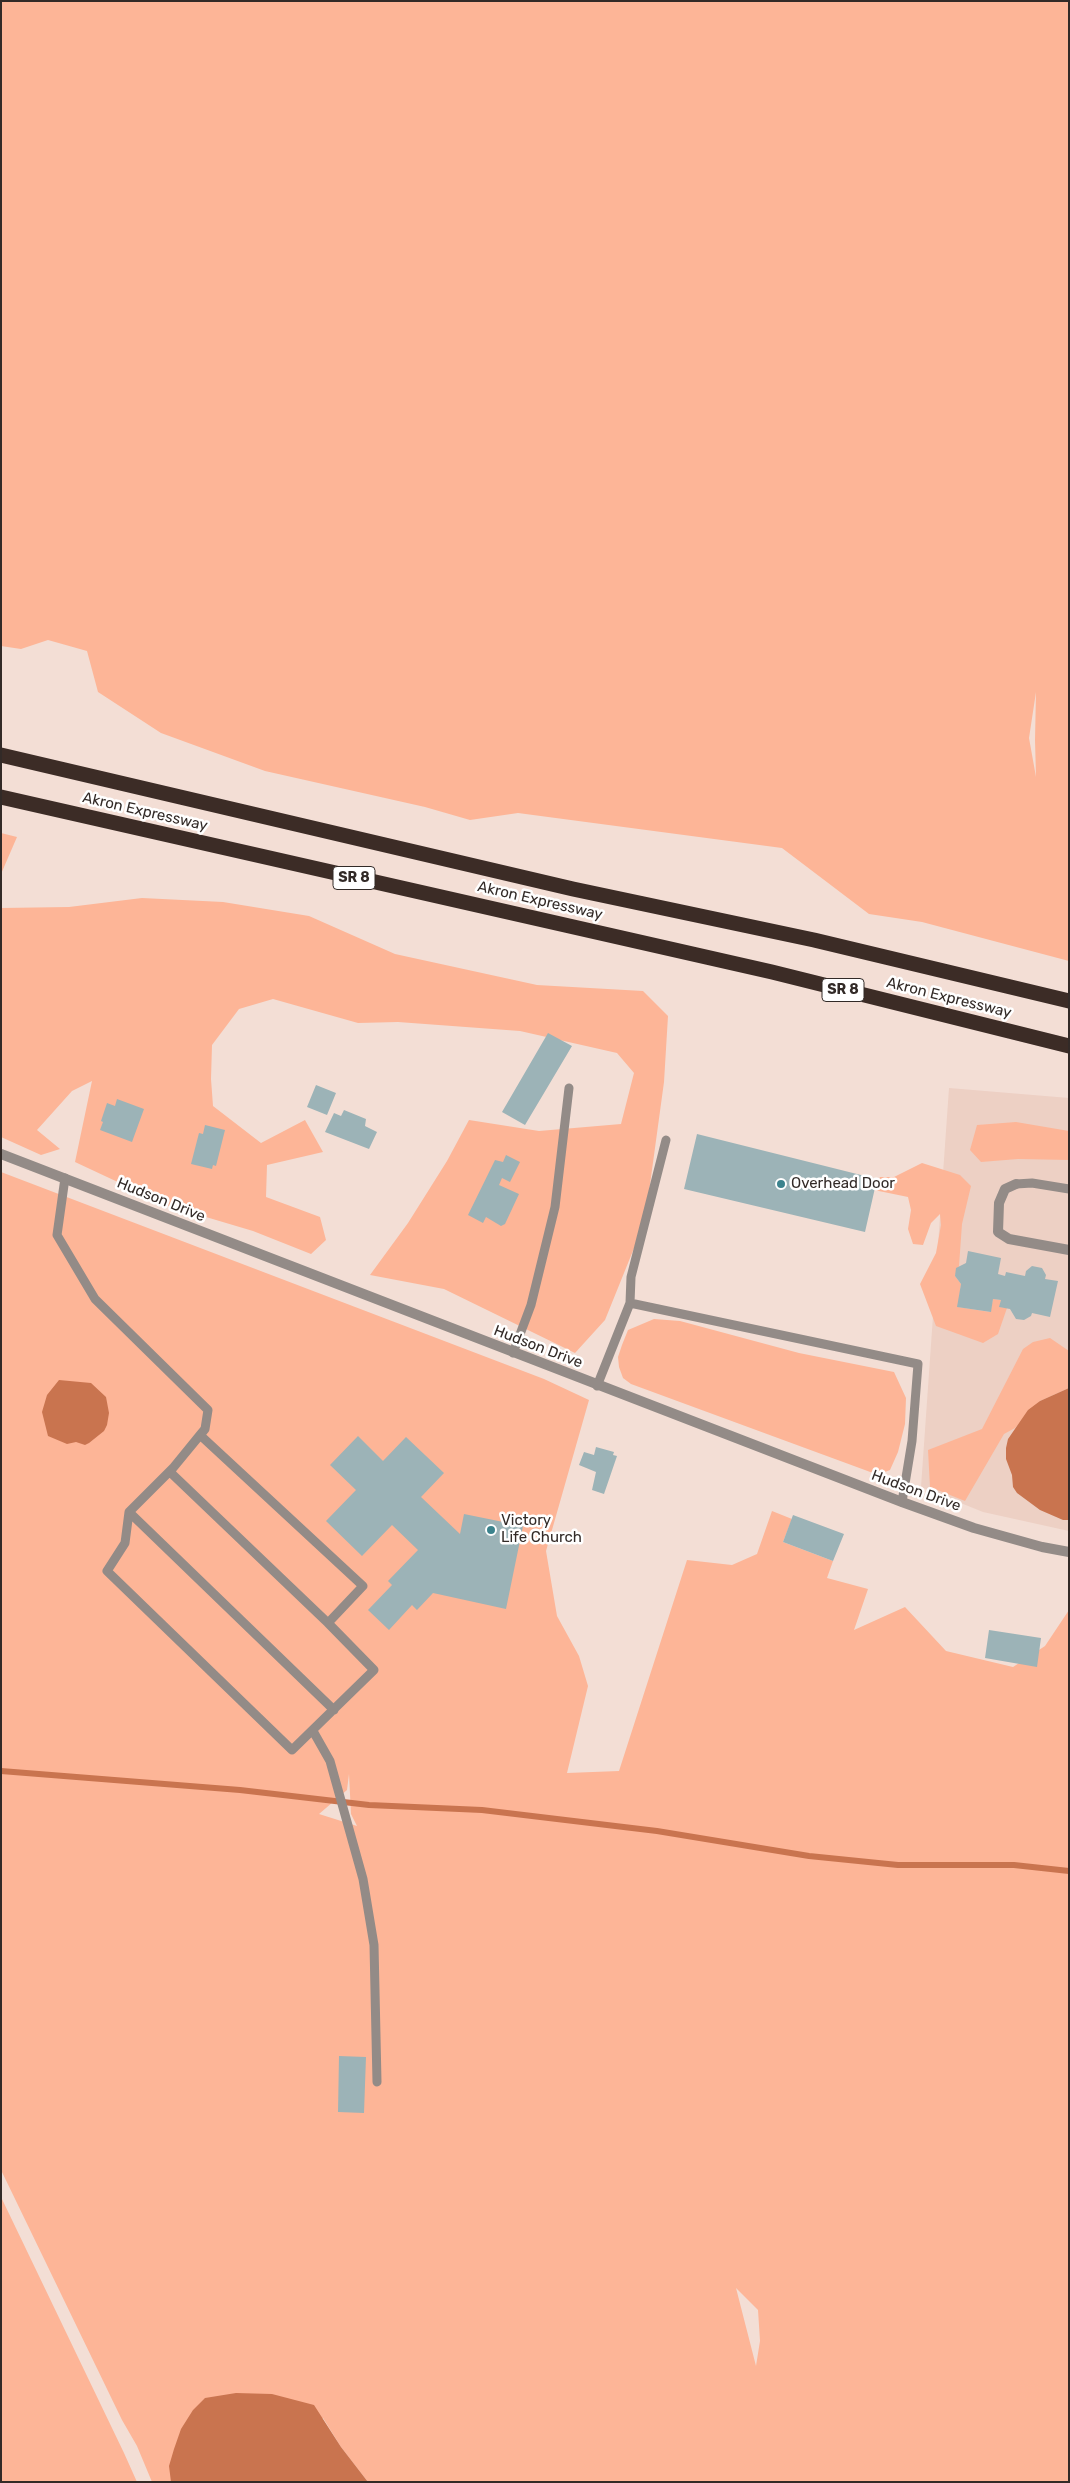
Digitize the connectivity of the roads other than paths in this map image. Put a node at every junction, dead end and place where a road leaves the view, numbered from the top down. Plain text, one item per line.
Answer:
1 (1, 755) edge
2 (1, 797) edge
3 (1069, 1001) edge
4 (1069, 1046) edge
5 (569, 1088) dead end
6 (666, 1140) dead end
7 (1, 1154) edge
8 (65, 1178) junction
9 (1016, 1184) joint
10 (1069, 1190) edge
11 (1069, 1250) edge
12 (630, 1303) junction
13 (513, 1353) junction
14 (597, 1386) junction
15 (200, 1435) junction
16 (170, 1472) junction
17 (902, 1502) junction
18 (130, 1512) junction
19 (1069, 1552) edge
20 (328, 1623) junction
21 (334, 1710) junction
22 (313, 1731) junction
23 (377, 2082) dead end

1 - 3 highway, Akron Expressway
2 - 4 highway, Akron Expressway / SR 8
5 - 13 lane
6 - 12 lane
7 - 8 street, Hudson Drive
8 - 13 street, Hudson Drive
8 - 15 lane
9 - 10 lane
9 - 11 street
12 - 14 lane
12 - 17 lane
13 - 14 street, Hudson Drive
14 - 17 street, Hudson Drive
15 - 16 lane
15 - 20 lane
16 - 18 lane
16 - 20 lane
17 - 19 street, Hudson Drive
18 - 21 lane
18 - 22 lane
20 - 21 lane
21 - 22 lane
22 - 23 lane

